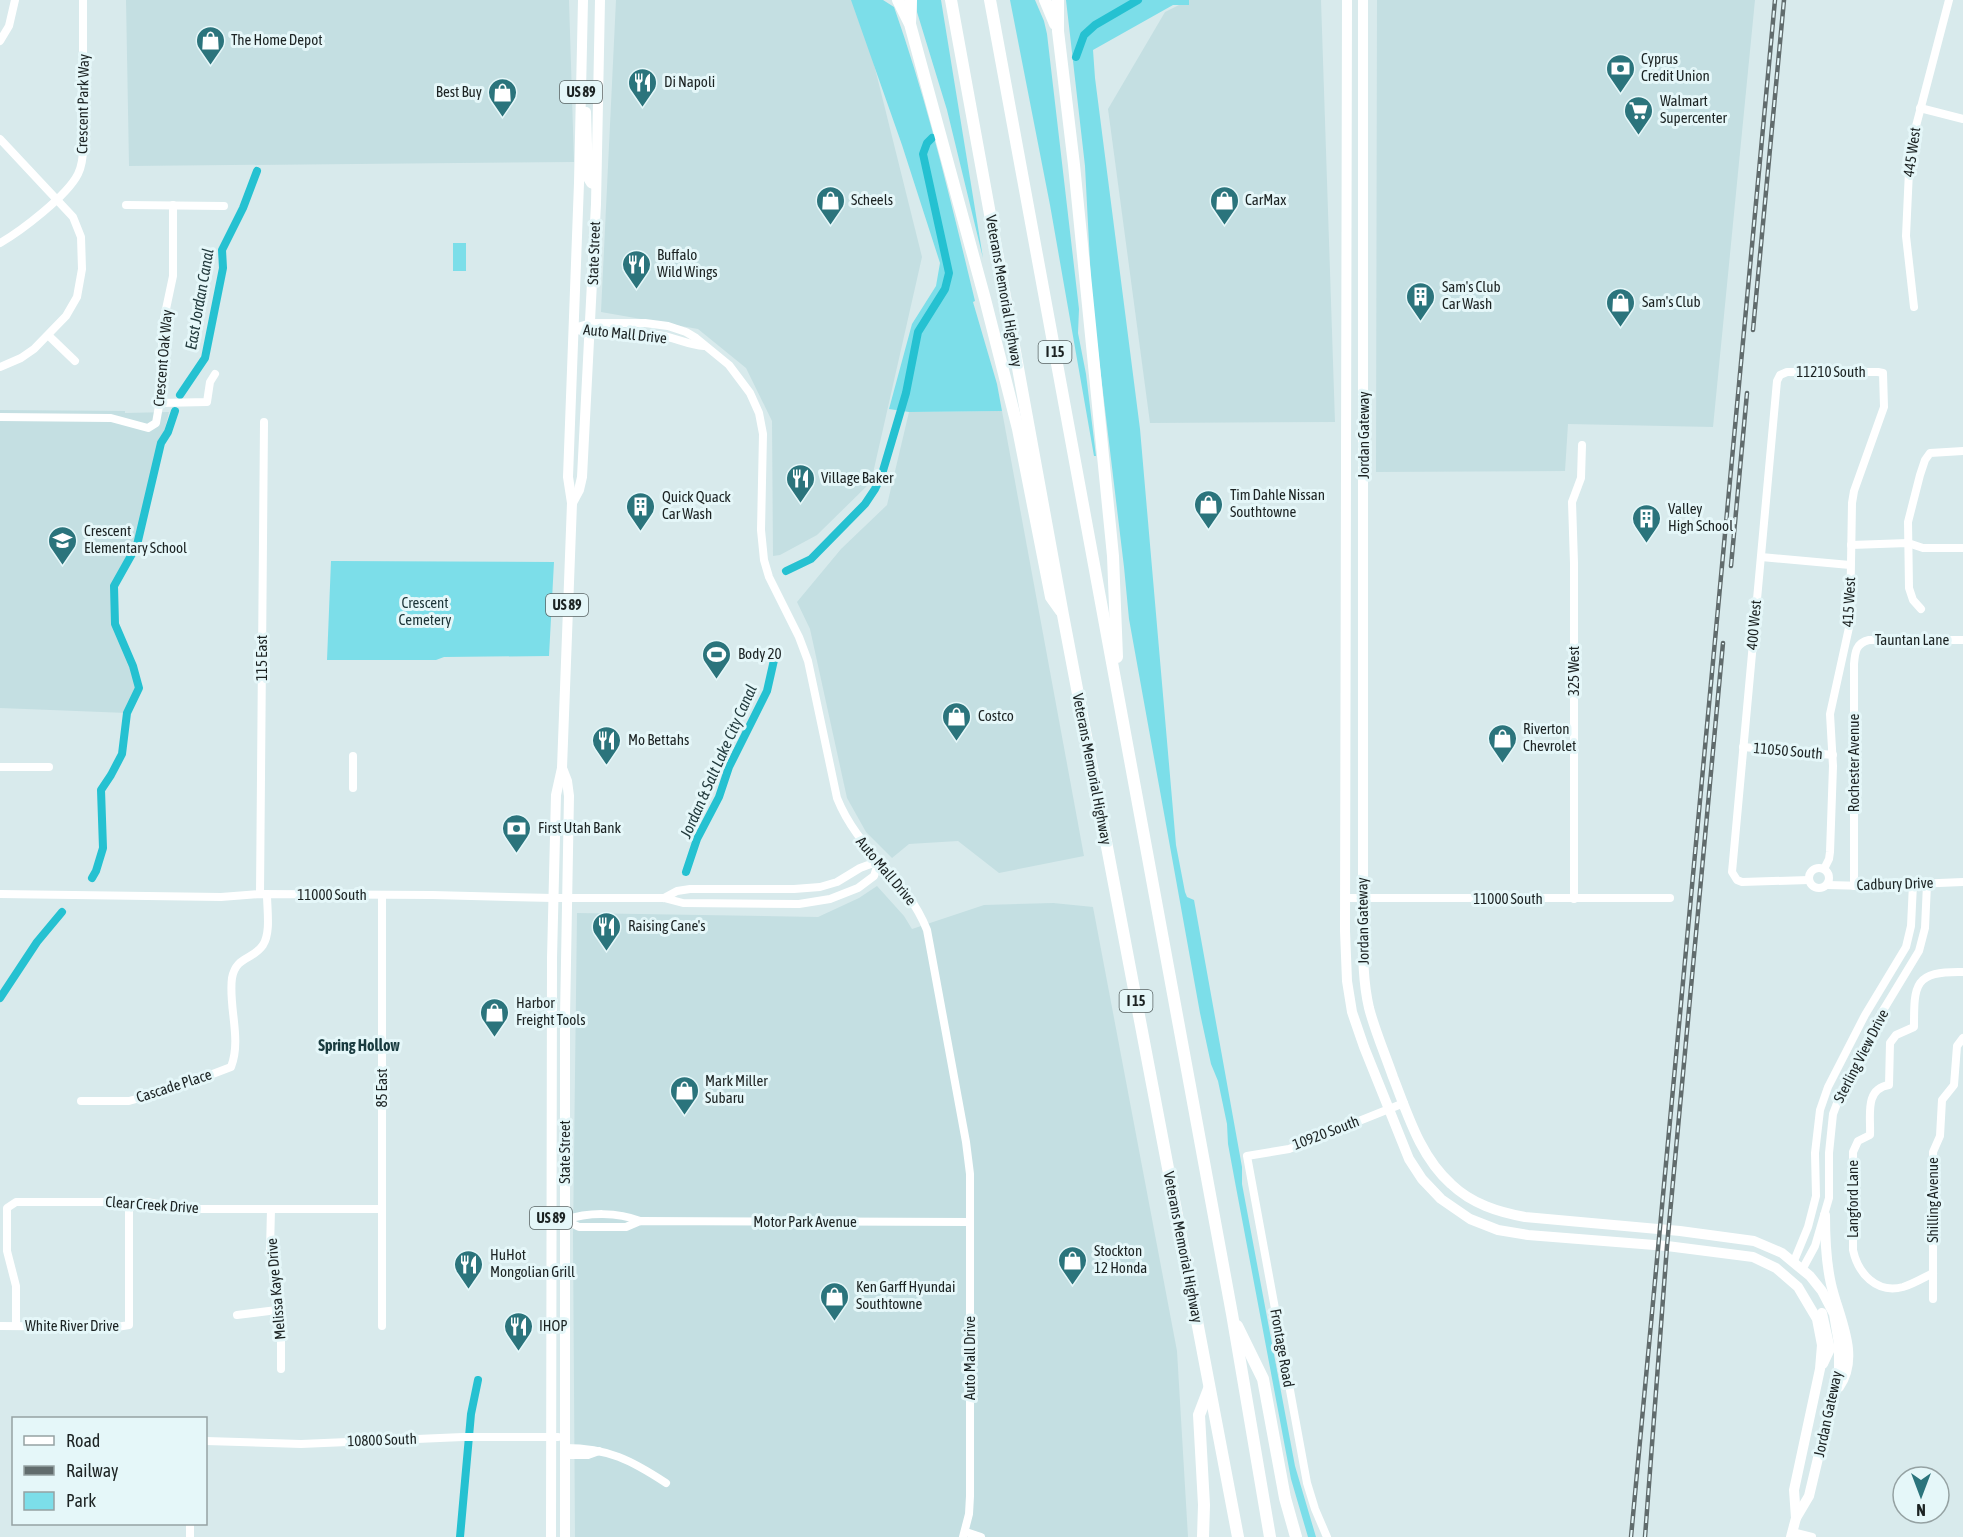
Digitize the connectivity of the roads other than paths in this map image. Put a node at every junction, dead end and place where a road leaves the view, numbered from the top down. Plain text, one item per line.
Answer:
1 (15, 0) edge
2 (83, 0) edge
3 (583, 0) edge
4 (600, 0) edge
5 (898, 0) edge
6 (911, 0) edge
7 (951, 0) edge
8 (990, 0) edge
9 (1045, 0) edge
10 (1347, 0) edge
11 (1364, 0) edge
12 (1949, 0) edge
13 (1058, 1) edge
14 (910, 24) junction
15 (1058, 31) junction
16 (0, 41) edge
17 (581, 82) junction
18 (1920, 108) junction
19 (1963, 118) edge
20 (0, 139) edge
21 (596, 185) junction
22 (57, 198) junction
23 (126, 205) dead end
24 (173, 206) junction
25 (224, 206) dead end
26 (0, 243) edge
27 (1914, 307) dead end
28 (574, 328) junction
29 (590, 328) junction
30 (48, 336) junction
31 (75, 361) dead end
32 (0, 367) edge
33 (215, 374) dead end
34 (1883, 374) joint
35 (1780, 375) joint
36 (1364, 390) junction
37 (1346, 391) junction
38 (160, 403) junction
39 (0, 417) edge
40 (264, 422) dead end
41 (1582, 446) dead end
42 (1963, 451) edge
43 (572, 503) junction
44 (1908, 543) junction
45 (1851, 545) junction
46 (1963, 548) edge
47 (1761, 557) junction
48 (1850, 565) junction
49 (1921, 609) dead end
50 (1063, 615) junction
51 (1963, 640) edge
52 (1862, 641) joint
53 (1119, 703) junction
54 (1743, 747) junction
55 (1833, 755) junction
56 (353, 756) dead end
57 (0, 766) edge
58 (50, 767) dead end
59 (562, 768) junction
60 (353, 788) dead end
61 (879, 861) junction
62 (1824, 869) junction
63 (1809, 880) junction
64 (1963, 882) edge
65 (1913, 884) junction
66 (1927, 884) junction
67 (1827, 885) junction
68 (1854, 886) junction
69 (0, 894) edge
70 (263, 894) junction
71 (382, 895) junction
72 (553, 898) junction
73 (566, 898) junction
74 (664, 898) junction
75 (1345, 898) junction
76 (1363, 898) junction
77 (1670, 898) dead end
78 (1574, 899) junction
79 (1963, 972) edge
80 (1963, 1038) edge
81 (231, 1066) joint
82 (81, 1101) dead end
83 (1404, 1103) junction
84 (1388, 1109) junction
85 (1247, 1156) joint
86 (129, 1202) junction
87 (271, 1209) junction
88 (382, 1209) junction
89 (1825, 1215) junction
90 (565, 1220) junction
91 (970, 1222) junction
92 (1734, 1254) junction
93 (1798, 1266) junction
94 (1933, 1273) junction
95 (1933, 1299) dead end
96 (278, 1310) junction
97 (1232, 1314) junction
98 (237, 1315) dead end
99 (0, 1326) edge
100 (16, 1326) junction
101 (382, 1326) dead end
102 (282, 1369) dead end
103 (1820, 1369) junction
104 (1209, 1388) junction
105 (1834, 1395) junction
106 (554, 1437) junction
107 (207, 1441) edge
108 (565, 1451) junction
109 (666, 1483) dead end
110 (551, 1497) junction
111 (1204, 1505) junction
112 (1796, 1518) junction
113 (190, 1526) dead end
114 (964, 1534) edge
115 (1792, 1534) edge
116 (190, 1537) edge
117 (550, 1537) edge
118 (559, 1537) edge
119 (565, 1537) edge
120 (981, 1537) edge
121 (1203, 1537) edge
122 (1211, 1537) edge
123 (1238, 1537) edge
124 (1270, 1537) edge
125 (1296, 1537) edge
126 (1327, 1537) edge
127 (1812, 1537) edge

1 - 16 street
2 - 22 street, Crescent Park Way
3 - 17 main road, State Street / US 89
4 - 21 main road, State Street / US 89
5 - 14 highway
6 - 14 highway
7 - 50 highway, Veterans Memorial Highway / I 15
8 - 53 highway, I 15
9 - 15 highway
10 - 37 main road, Jordan Gateway
11 - 36 main road, Jordan Gateway
12 - 18 street, 445 West
13 - 15 highway
14 - 50 highway
15 - 53 highway
17 - 21 main road
17 - 28 main road, State Street / US 89
18 - 19 street
18 - 27 street, 445 West
20 - 22 street
21 - 29 main road, State Street / US 89
22 - 26 street, Crescent Park Way
22 - 30 street
23 - 24 street
24 - 25 street
24 - 38 street, Crescent Oak Way
28 - 29 street, Auto Mall Drive
28 - 43 main road, State Street / US 89
29 - 43 main road, State Street / US 89
29 - 61 street, Auto Mall Drive
30 - 31 street
30 - 32 street
33 - 38 street
34 - 35 street, 11210 South
34 - 45 street, 415 West
35 - 47 street, 400 West
36 - 37 main road
36 - 76 main road, Jordan Gateway
37 - 75 main road, Jordan Gateway
38 - 39 street, Crescent Oak Way
40 - 70 street, 115 East
41 - 78 street, 325 West
42 - 44 street
43 - 59 main road, State Street / US 89
44 - 45 street
44 - 46 street
44 - 49 street
45 - 48 street, 415 West
47 - 48 street
47 - 54 street, 400 West
48 - 55 street, 415 West
50 - 104 highway, Veterans Memorial Highway / I 15
51 - 52 street, Tauntan Lane
52 - 68 street, Rochester Avenue
53 - 97 highway, I 15
54 - 55 street, 11050 South
54 - 63 street, 400 West
55 - 62 street, 415 West
56 - 60 street
57 - 58 street
59 - 72 main road, State Street / US 89
59 - 73 main road, State Street / US 89
61 - 74 street, 11000 South
61 - 74 street, 11000 South
61 - 91 street, Auto Mall Drive
62 - 63 street
62 - 67 street
63 - 67 street
64 - 66 street, Cadbury Drive
65 - 66 street, Cadbury Drive
65 - 68 street, Cadbury Drive
65 - 93 street, Sterling View Drive
66 - 89 street, Sterling View Drive
67 - 68 street, Cadbury Drive
69 - 70 street, 11000 South
70 - 71 street, 11000 South
70 - 81 street, 115 East
71 - 72 street, 11000 South
71 - 88 street, 85 East
72 - 73 street, 11000 South
72 - 106 main road, State Street / US 89
73 - 74 street, 11000 South
73 - 90 main road, State Street / US 89
75 - 76 street, 11000 South
75 - 84 main road, Jordan Gateway
76 - 78 street, 11000 South
76 - 83 main road, Jordan Gateway
77 - 78 street, 11000 South
79 - 94 street, Langford Lane
80 - 94 street, Shilling Avenue
81 - 82 street, Cascade Place
83 - 84 street, 10920 South
83 - 93 main road, Jordan Gateway
84 - 85 street, 10920 South
84 - 92 main road, Jordan Gateway
85 - 126 street, Frontage Road
86 - 87 street, Clear Creek Drive
86 - 100 street, White River Drive
86 - 100 street, Clear Creek Drive
87 - 88 street, Clear Creek Drive
87 - 96 street, Melissa Kaye Drive
88 - 101 street, 85 East
89 - 93 street, Sterling View Drive
89 - 105 main road
90 - 91 street, Motor Park Avenue
90 - 108 main road, State Street / US 89
91 - 114 street, Auto Mall Drive
92 - 93 main road
92 - 103 main road, Jordan Gateway
93 - 103 main road
93 - 105 main road, Jordan Gateway
94 - 95 street, Shilling Avenue
96 - 98 street
96 - 102 street, Melissa Kaye Drive
97 - 124 highway, I 15
97 - 125 highway
99 - 100 street, White River Drive
103 - 112 main road, Jordan Gateway
104 - 111 highway
104 - 123 highway, Veterans Memorial Highway / I 15
105 - 112 main road, Jordan Gateway
106 - 107 street, 10800 South
106 - 108 main road
106 - 110 main road, State Street / US 89
108 - 109 street
108 - 119 main road, State Street / US 89
110 - 117 main road, State Street / US 89
110 - 118 main road
111 - 121 highway
111 - 122 highway
112 - 115 main road, Jordan Gateway
113 - 116 street
114 - 120 street
115 - 127 street

